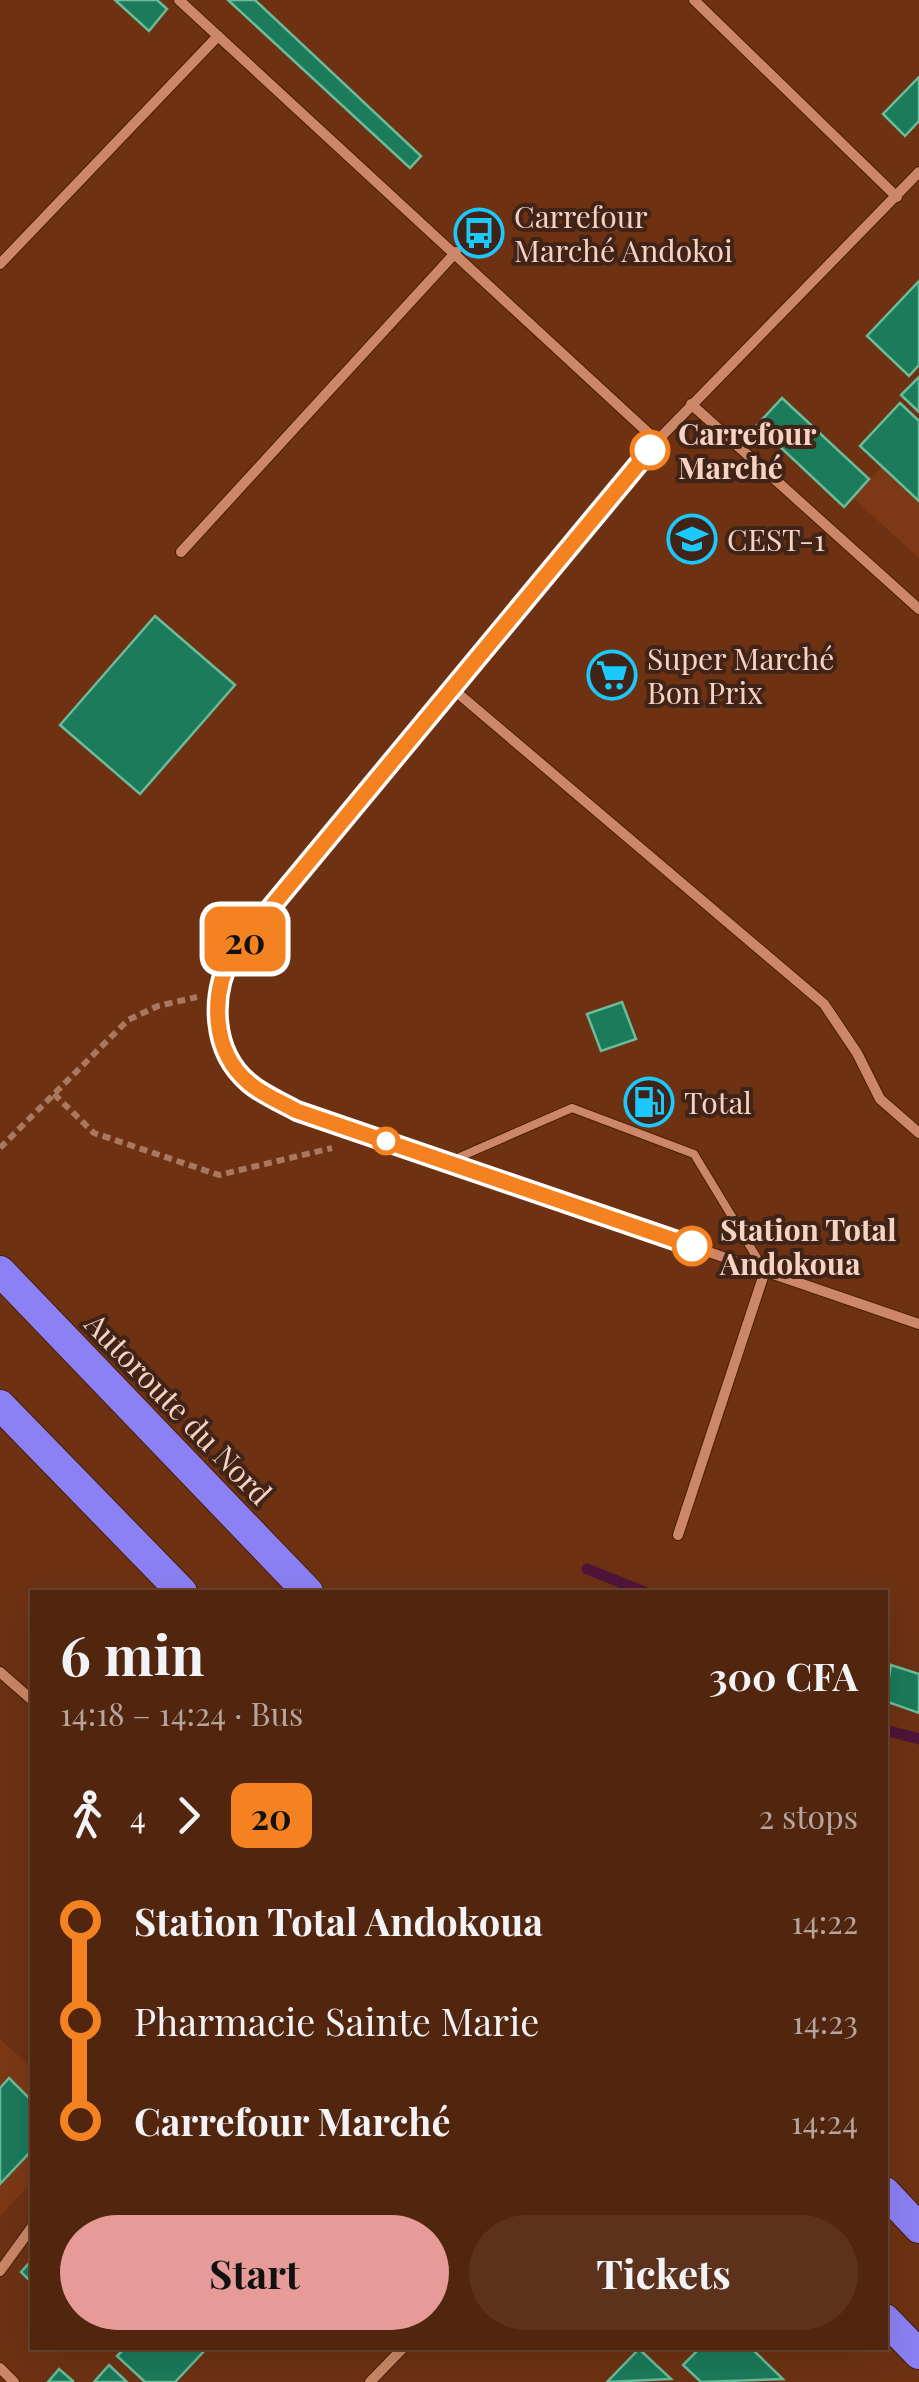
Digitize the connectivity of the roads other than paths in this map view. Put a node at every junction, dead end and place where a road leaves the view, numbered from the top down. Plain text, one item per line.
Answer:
1 (179, 0) edge
2 (694, 0) edge
3 (218, 36) junction
4 (919, 172) edge
5 (896, 197) junction
6 (456, 252) junction
7 (0, 264) edge
8 (692, 404) junction
9 (658, 440) junction
10 (181, 552) dead end
11 (919, 610) edge
12 (454, 690) junction
13 (919, 1133) edge
14 (446, 1163) junction
15 (0, 1271) edge
16 (765, 1271) junction
17 (919, 1324) edge
18 (0, 1405) edge
19 (678, 1535) dead end
20 (180, 1590) edge
21 (306, 1590) edge
22 (0, 1672) edge
23 (30, 1698) edge
24 (888, 2195) edge
25 (919, 2228) edge
26 (30, 2230) edge
27 (0, 2271) edge
28 (888, 2322) edge
29 (401, 2350) edge
30 (919, 2354) edge
31 (0, 2368) edge
32 (14, 2382) edge
33 (370, 2382) edge

1 - 3 street
2 - 5 street
3 - 6 street
3 - 7 street
4 - 5 street
5 - 8 street
6 - 9 street
6 - 10 street
8 - 9 street
8 - 11 street
9 - 12 street
12 - 13 street
12 - 14 street
14 - 16 street
14 - 16 lane
15 - 21 highway, Autoroute du Nord
16 - 17 street
16 - 19 street
18 - 20 highway
22 - 23 street
24 - 25 highway
26 - 27 street
28 - 30 highway
29 - 33 street
31 - 32 street

